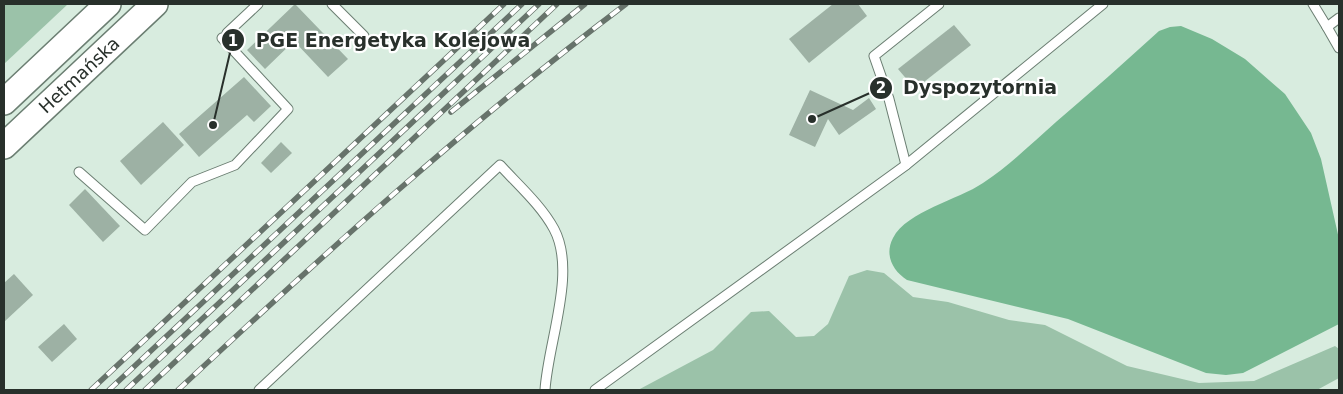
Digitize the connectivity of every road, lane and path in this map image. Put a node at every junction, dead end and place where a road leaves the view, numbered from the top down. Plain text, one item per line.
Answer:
1 (108, 4) edge
2 (155, 4) edge
3 (258, 4) edge
4 (332, 4) edge
5 (939, 4) edge
6 (1103, 4) edge
7 (1313, 4) edge
8 (1339, 18) edge
9 (1327, 27) junction
10 (364, 36) dead end
11 (1339, 48) edge
12 (4, 102) edge
13 (4, 146) edge
14 (906, 165) junction
15 (79, 172) dead end
16 (259, 390) edge
17 (545, 390) edge
18 (595, 390) edge

1 - 12 main road, Hetmańska
2 - 13 main road, Hetmańska
3 - 15 lane
4 - 10 lane
5 - 14 lane
6 - 14 lane
7 - 9 lane
8 - 9 lane
9 - 11 lane
14 - 18 lane
16 - 17 lane

